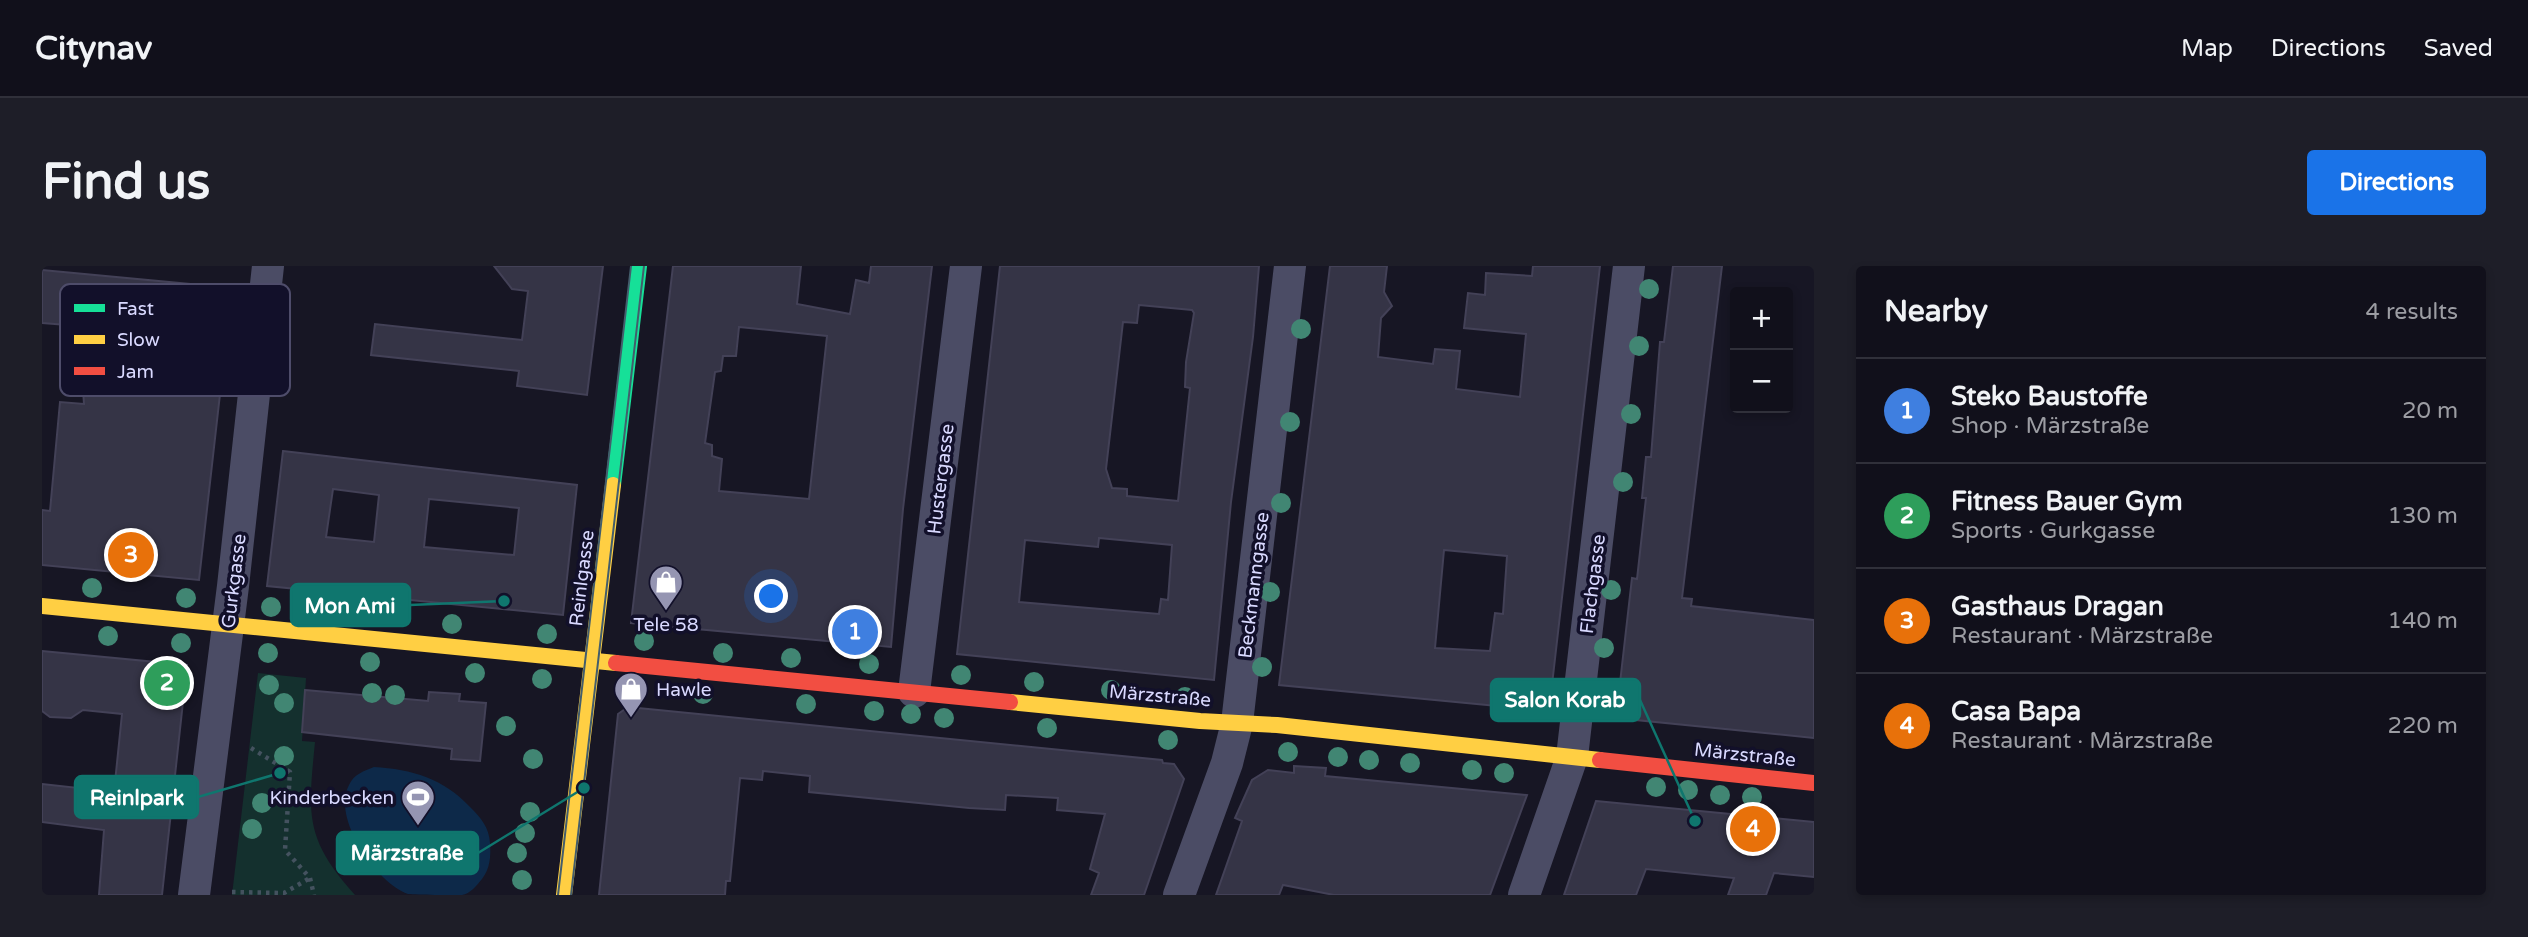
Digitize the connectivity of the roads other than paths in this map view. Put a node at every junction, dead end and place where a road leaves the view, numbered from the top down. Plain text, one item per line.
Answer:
1 (268, 266) edge
2 (639, 266) edge
3 (966, 266) edge
4 (1290, 266) edge
5 (1629, 266) edge
6 (266, 284) edge
7 (253, 396) edge
8 (42, 606) edge
9 (227, 626) junction
10 (592, 660) junction
11 (914, 692) junction
12 (1237, 723) junction
13 (1572, 757) junction
14 (1814, 783) edge
15 (194, 895) edge
16 (564, 895) edge
17 (1179, 895) edge
18 (1524, 895) edge

1 - 6 street, Gurkgasse
2 - 10 street, Reinlgasse
3 - 11 street, Hustergasse
4 - 12 street, Beckmanngasse
5 - 13 street, Flachgasse
7 - 9 street, Gurkgasse
8 - 9 street, Märzstraße
9 - 10 street, Märzstraße
9 - 15 street, Gurkgasse
10 - 11 street, Märzstraße
10 - 16 street, Reinlgasse
11 - 12 street, Märzstraße
12 - 13 street, Märzstraße
12 - 17 street, Beckmanngasse
13 - 14 street, Märzstraße
13 - 18 street, Flachgasse

